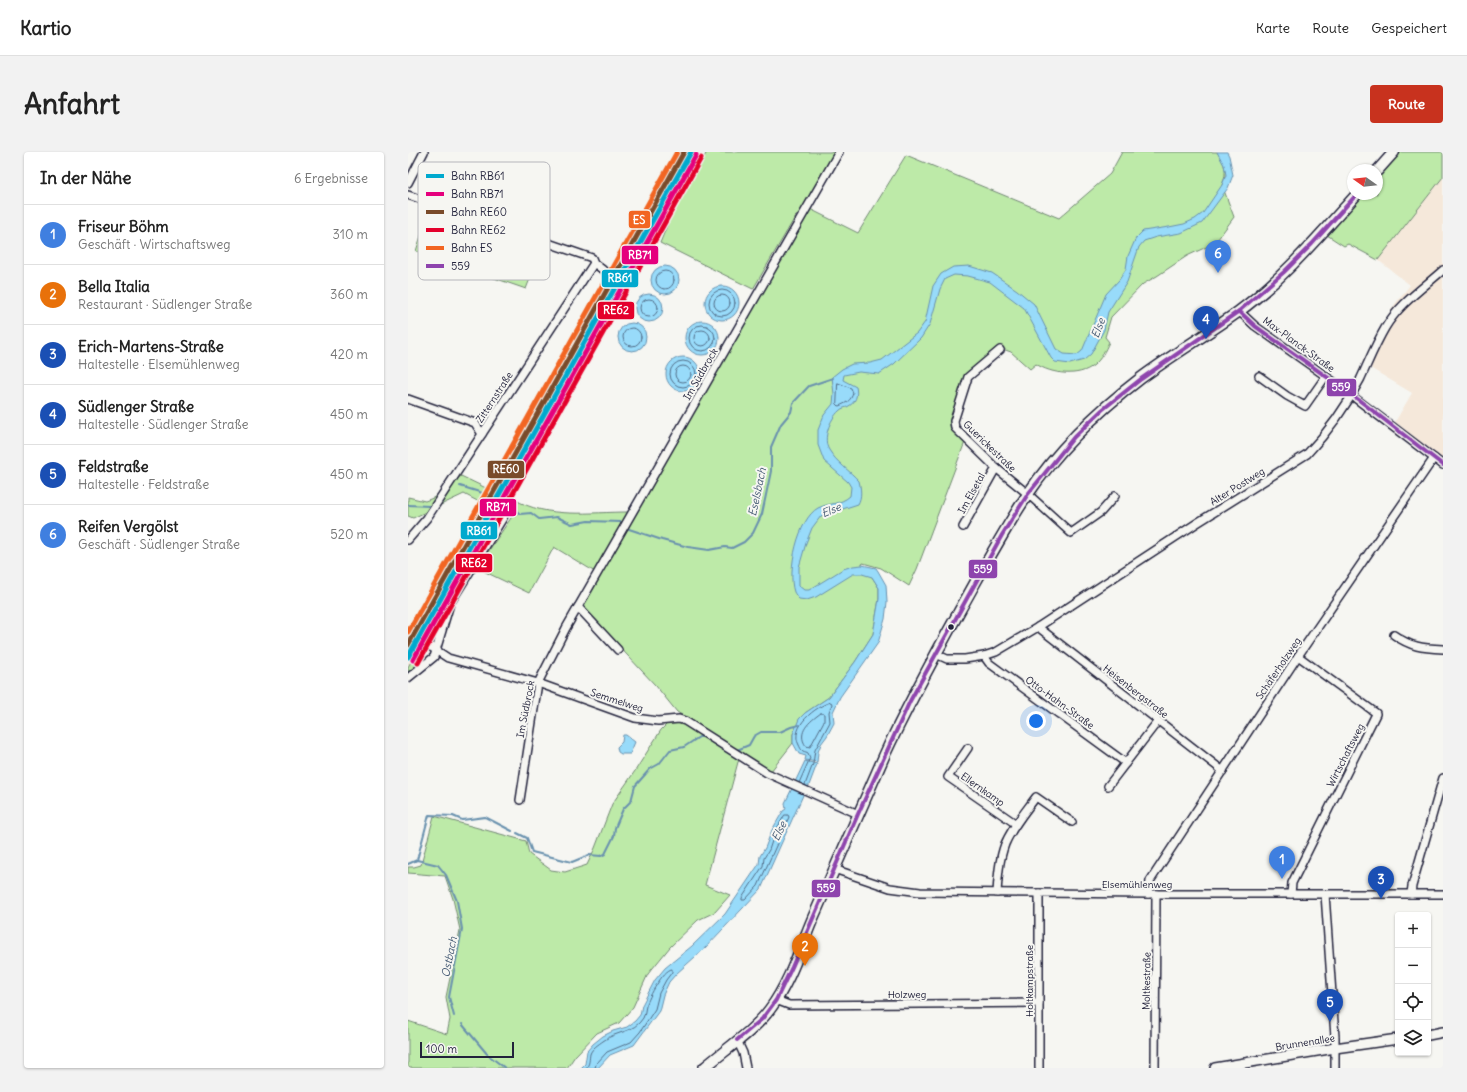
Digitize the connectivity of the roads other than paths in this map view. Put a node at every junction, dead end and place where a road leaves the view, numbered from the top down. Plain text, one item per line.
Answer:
1 (424, 152) edge
2 (839, 152) edge
3 (1394, 152) edge
4 (419, 162) edge
5 (418, 164) edge
6 (1383, 164) edge
7 (408, 183) edge
8 (408, 195) edge
9 (418, 198) edge
10 (1352, 200) edge
11 (550, 244) edge
12 (594, 263) junction
13 (603, 270) dead end
14 (1443, 270) edge
15 (1240, 311) junction
16 (1000, 350) dead end
17 (1259, 376) dead end
18 (1326, 376) junction
19 (1351, 394) junction
20 (408, 399) edge
21 (482, 434) junction
22 (1434, 458) junction
23 (1443, 465) edge
24 (996, 468) junction
25 (1028, 494) junction
26 (1115, 496) dead end
27 (511, 498) dead end
28 (963, 527) dead end
29 (408, 540) edge
30 (578, 606) junction
31 (1038, 627) junction
32 (408, 632) edge
33 (1394, 635) dead end
34 (1443, 649) edge
35 (437, 650) junction
36 (618, 650) dead end
37 (936, 654) junction
38 (984, 656) junction
39 (1298, 656) junction
40 (408, 678) edge
41 (538, 683) junction
42 (1158, 721) junction
43 (968, 748) dead end
44 (1126, 763) junction
45 (1223, 771) junction
46 (1443, 778) edge
47 (1108, 786) dead end
48 (520, 800) dead end
49 (858, 814) junction
50 (1072, 822) dead end
51 (1016, 824) junction
52 (834, 869) junction
53 (997, 893) junction
54 (1039, 893) junction
55 (1148, 894) junction
56 (1156, 894) junction
57 (1291, 894) junction
58 (1325, 894) junction
59 (1411, 894) junction
60 (1443, 894) edge
61 (776, 1000) junction
62 (1039, 1003) junction
63 (1443, 1032) edge
64 (1431, 1034) edge
65 (1395, 1039) edge
66 (737, 1040) junction
67 (1335, 1048) junction
68 (1232, 1066) edge
69 (704, 1068) edge
70 (746, 1068) edge
71 (1039, 1068) edge
72 (1155, 1068) edge
73 (1215, 1068) edge
74 (1335, 1068) edge

1 - 4 street
2 - 30 street, Im Südbrock
3 - 6 main road
5 - 7 street
8 - 9 street
10 - 15 main road
11 - 12 street
12 - 13 street
12 - 21 street, Zitternstraße
14 - 19 street, Alter Postweg
15 - 18 street, Max-Planck-Straße
15 - 25 main road
16 - 24 street, Guerickestraße
17 - 18 street
18 - 19 street, Max-Planck-Straße
19 - 22 street, Max-Planck-Straße
19 - 31 street, Alter Postweg
20 - 21 street
21 - 29 street, Zitternstraße
22 - 23 street, Max-Planck-Straße
22 - 39 street, Schäferholzweg
24 - 25 street, Guerickestraße
24 - 28 street, Im Elsetal
25 - 26 street, Guerickestraße
25 - 37 main road
27 - 35 street
30 - 36 street
30 - 41 street, Im Südbrock
31 - 38 street, Alter Postweg
31 - 42 street, Heisenbergstraße
32 - 35 street, Semmelweg
33 - 34 street
35 - 40 street
35 - 41 street, Semmelweg
37 - 38 street, Alter Postweg
37 - 49 main road
38 - 44 street, Otto-Hahn-Straße
39 - 45 street, Schäferholzweg
39 - 57 street, Wirtschaftsweg
41 - 48 street, Im Südbrock
41 - 49 street, Semmelweg
42 - 44 street
42 - 45 street, Heisenbergstraße
43 - 51 street, Ellernkamp
44 - 47 street
45 - 55 street, Schäferholzweg
46 - 59 street
49 - 52 main road
50 - 51 street
51 - 53 street
52 - 53 street, Elsemühlenweg
52 - 61 main road
53 - 54 street, Elsemühlenweg
54 - 55 street, Elsemühlenweg
54 - 62 street, Holtkampstraße
55 - 56 street, Elsemühlenweg
56 - 57 street, Elsemühlenweg
56 - 72 street, Moltkestraße
57 - 58 street, Elsemühlenweg
58 - 59 street, Elsemühlenweg
58 - 67 street
59 - 60 street, Elsemühlenweg
61 - 62 street, Holzweg
61 - 66 main road
62 - 71 street, Holtkampstraße
63 - 64 street
65 - 67 street, Brunnenallee
66 - 69 main road
66 - 70 street
67 - 68 street, Brunnenallee
67 - 74 street
68 - 73 street, Brunnenallee

